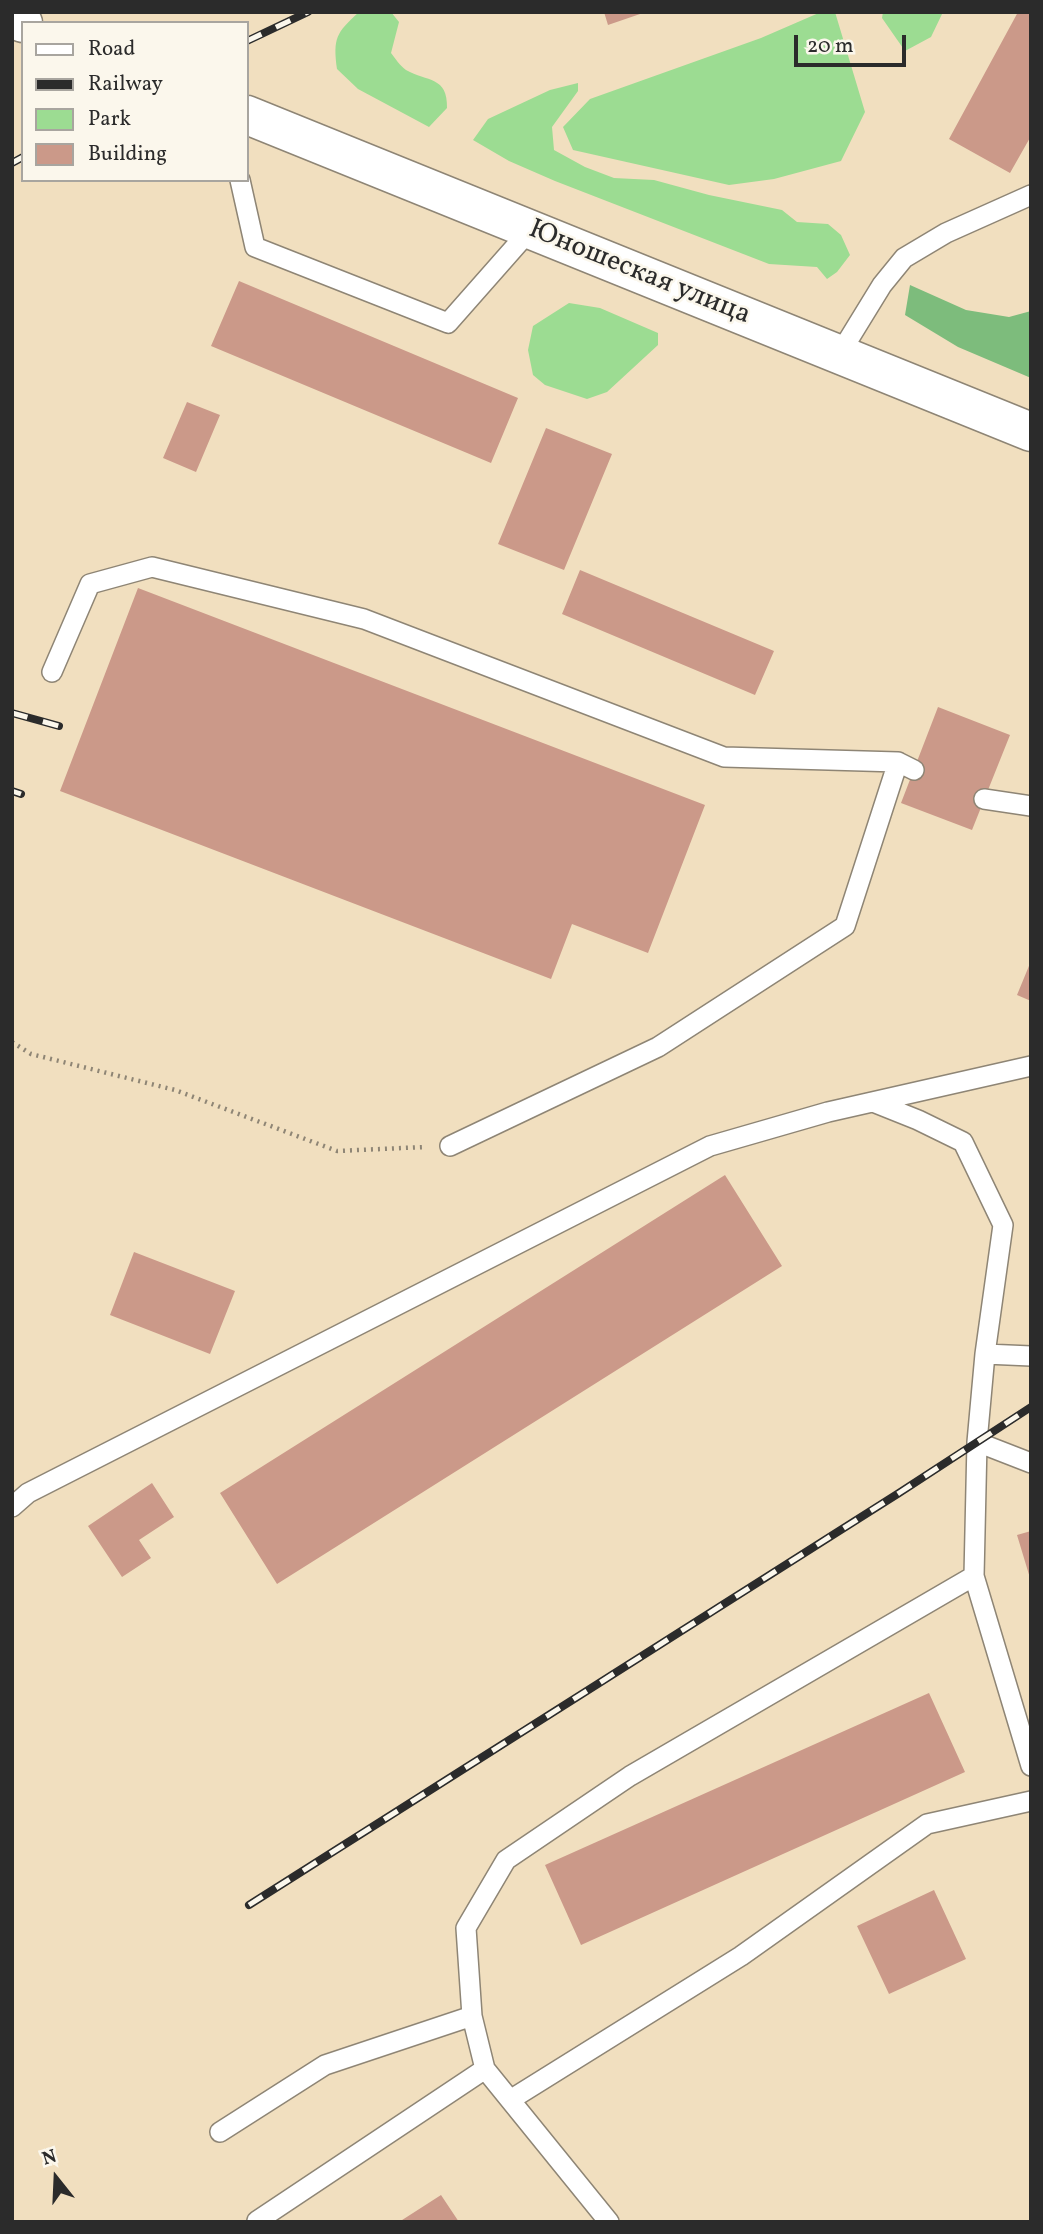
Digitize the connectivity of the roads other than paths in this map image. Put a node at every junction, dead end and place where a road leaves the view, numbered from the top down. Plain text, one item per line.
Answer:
1 (248, 114) edge
2 (240, 182) edge
3 (1031, 195) edge
4 (530, 230) junction
5 (839, 355) junction
6 (1031, 432) edge
7 (52, 672) dead end
8 (984, 799) dead end
9 (1031, 806) edge
10 (1031, 1066) edge
11 (873, 1102) junction
12 (450, 1146) road end
13 (985, 1354) junction
14 (1031, 1356) edge
15 (977, 1442) junction
16 (1031, 1463) edge
17 (12, 1507) edge
18 (974, 1576) junction
19 (1031, 1766) edge
20 (1031, 1801) edge
21 (472, 2016) junction
22 (485, 2069) junction
23 (510, 2100) junction
24 (220, 2132) dead end
25 (257, 2221) edge
26 (608, 2222) edge

1 - 4 street, Юношеская улица
2 - 4 lane
3 - 5 lane
4 - 5 street, Юношеская улица
5 - 6 street, Юношеская улица
7 - 12 lane
8 - 9 lane
10 - 11 lane
11 - 13 lane
11 - 17 lane
13 - 14 lane
13 - 15 lane
15 - 16 lane
15 - 18 lane
18 - 19 lane
18 - 21 lane
20 - 23 lane
21 - 22 lane
21 - 24 lane
22 - 23 lane
22 - 25 lane
23 - 26 lane

